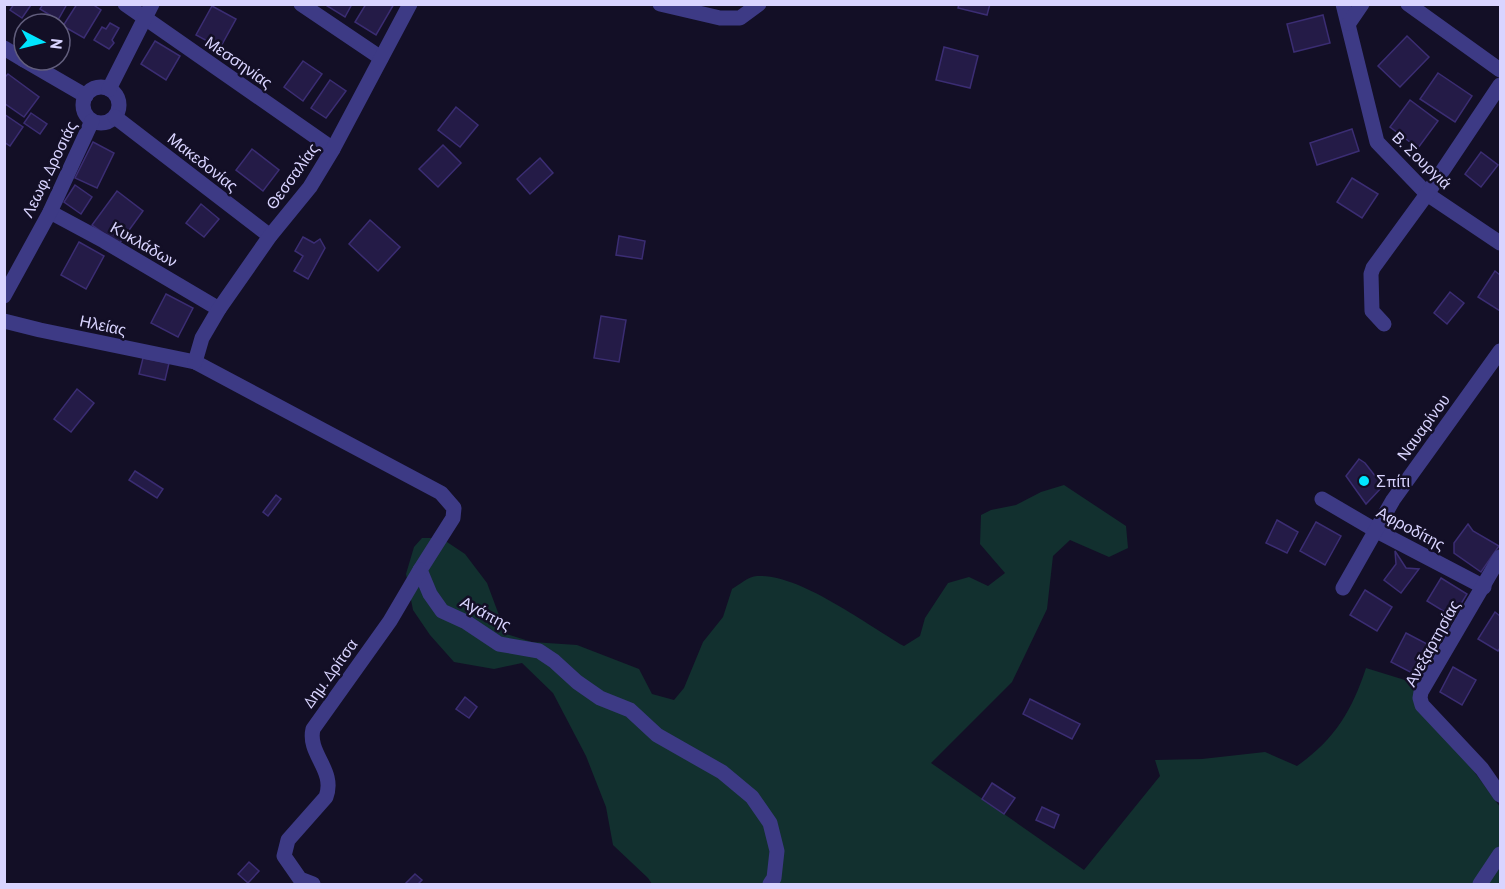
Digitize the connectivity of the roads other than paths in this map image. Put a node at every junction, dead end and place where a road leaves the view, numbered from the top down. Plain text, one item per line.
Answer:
1 (125, 4) edge
2 (301, 4) edge
3 (410, 4) edge
4 (660, 4) edge
5 (759, 4) edge
6 (1343, 4) edge
7 (1362, 4) edge
8 (1408, 4) edge
9 (148, 11) edge
10 (1349, 23) junction
11 (381, 58) junction
12 (1500, 70) edge
13 (45, 72) edge
14 (1500, 85) edge
15 (109, 89) junction
16 (86, 96) junction
17 (115, 117) junction
18 (92, 121) junction
19 (333, 149) junction
20 (1427, 194) junction
21 (50, 212) junction
22 (270, 236) junction
23 (1500, 243) edge
24 (4, 296) edge
25 (219, 309) junction
26 (4, 321) edge
27 (1384, 324) dead end
28 (1500, 351) edge
29 (195, 362) junction
30 (1322, 499) dead end
31 (1375, 530) junction
32 (1500, 557) edge
33 (420, 570) junction
34 (1484, 586) junction
35 (1343, 588) dead end
36 (1500, 795) edge
37 (1500, 854) edge
38 (313, 885) edge
39 (770, 885) edge
40 (1480, 885) edge

1 - 9 street, Μεσσηνίας
2 - 11 street
3 - 11 street, Θεσσαλίας
4 - 5 street
6 - 10 street, Β. Σουργιά
7 - 10 street
8 - 12 street
9 - 15 street
9 - 19 street, Μεσσηνίας
10 - 20 street, Β. Σουργιά
11 - 19 street, Θεσσαλίας
13 - 16 street
14 - 20 street
15 - 16 street
15 - 17 street
16 - 18 street
17 - 18 street
17 - 22 street, Μακεδονίας
18 - 21 street, Λεωφ. Δροσιάς
19 - 22 street, Θεσσαλίας
20 - 23 street, Β. Σουργιά
20 - 27 street
21 - 24 street, Λεωφ. Δροσιάς
21 - 25 street, Κυκλάδων
22 - 25 street, Θεσσαλίας
25 - 29 street, Θεσσαλίας
26 - 29 street, Ηλείας
28 - 31 street, Ναυαρίνου
29 - 33 street
30 - 31 street, Αφροδίτης
31 - 34 street, Αφροδίτης
31 - 35 street, Ναυαρίνου
32 - 34 street, Ανεξαρτησίας
33 - 38 street, Δημ. Δρίτσα
33 - 39 street, Αγάπης
34 - 36 street, Ανεξαρτησίας
37 - 40 street

